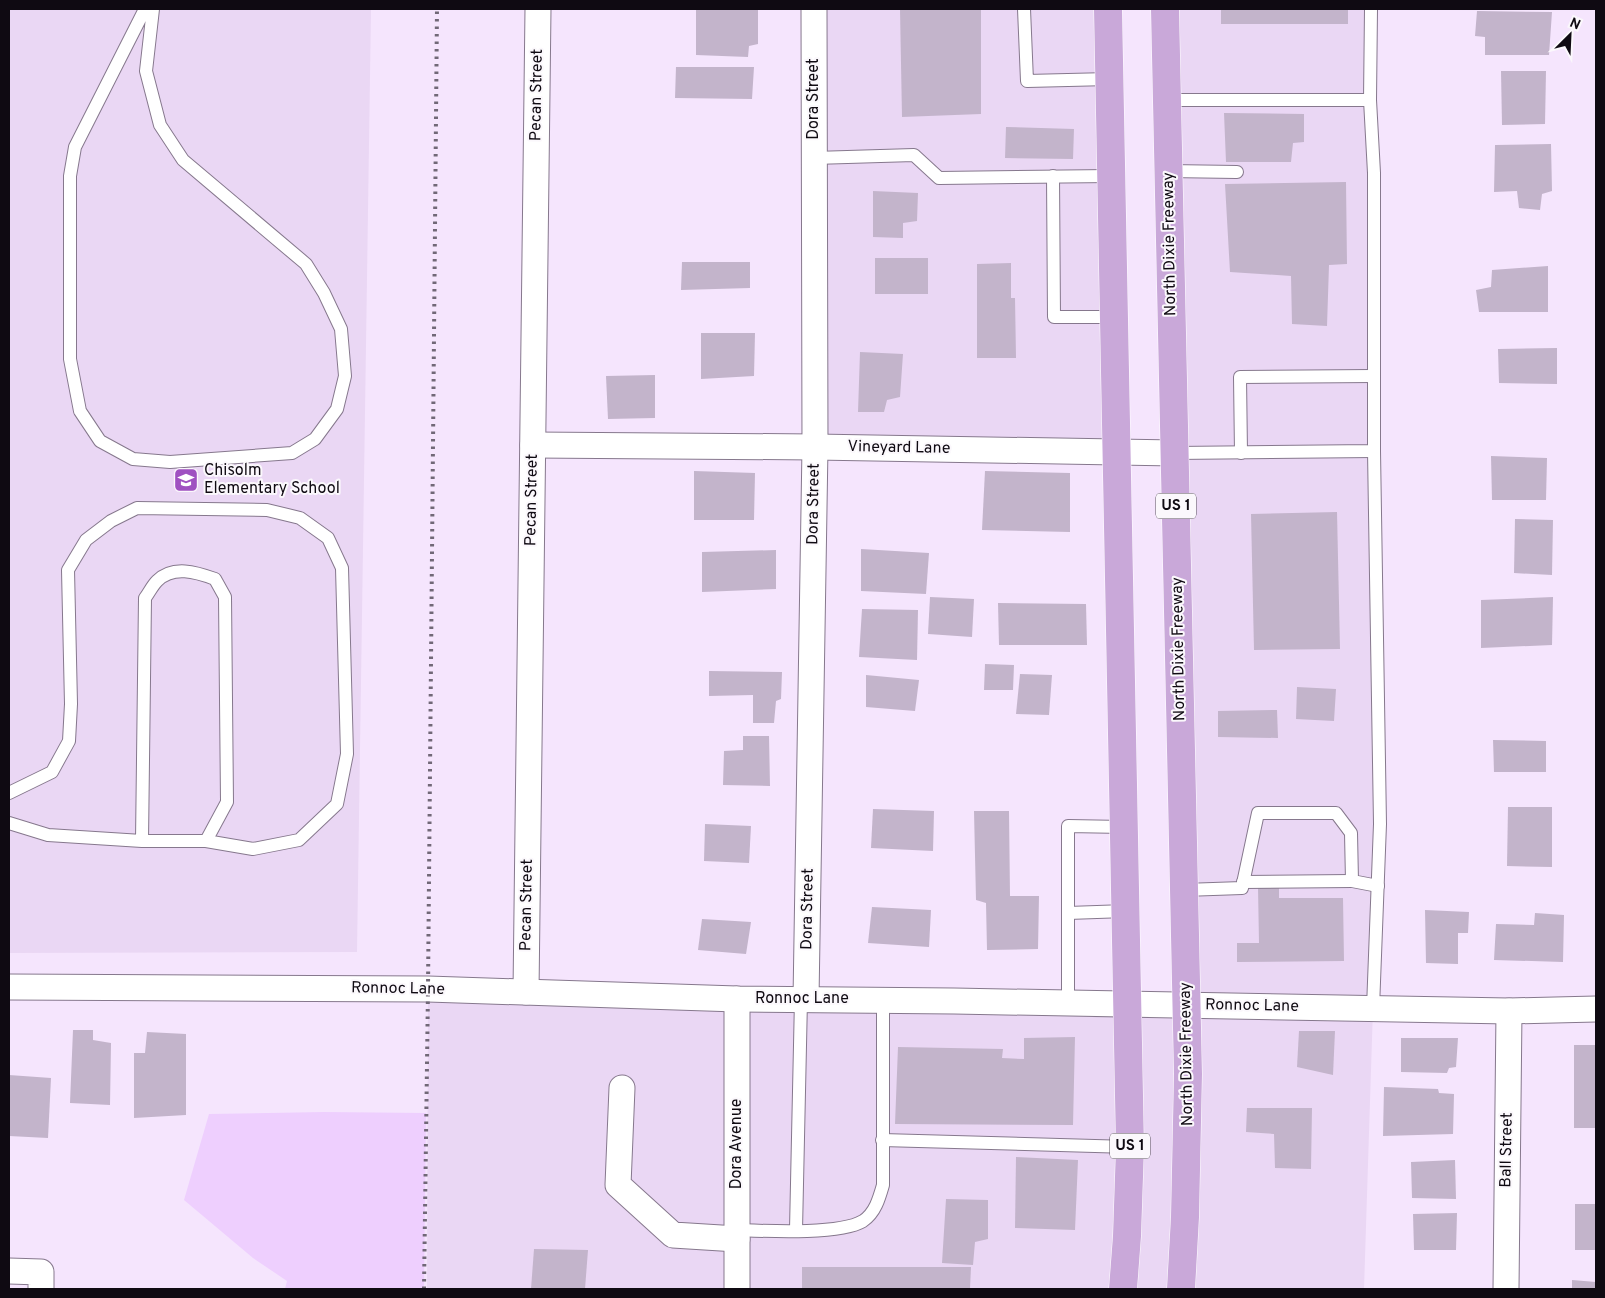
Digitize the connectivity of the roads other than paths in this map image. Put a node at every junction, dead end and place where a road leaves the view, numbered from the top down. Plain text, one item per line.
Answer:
1 (145, 9) edge
2 (153, 9) edge
3 (538, 9) edge
4 (814, 9) edge
5 (1024, 9) edge
6 (1108, 9) edge
7 (1165, 9) edge
8 (1371, 9) edge
9 (1109, 79) junction
10 (1167, 100) junction
11 (1370, 100) junction
12 (814, 158) junction
13 (1168, 171) junction
14 (1237, 172) dead end
15 (1052, 176) junction
16 (1111, 176) junction
17 (1114, 317) junction
18 (1374, 376) junction
19 (533, 445) junction
20 (814, 447) junction
21 (1374, 451) junction
22 (1117, 452) junction
23 (1175, 453) junction
24 (1241, 453) junction
25 (9, 793) edge
26 (9, 823) edge
27 (1124, 827) junction
28 (142, 841) junction
29 (206, 841) junction
30 (1352, 881) junction
31 (1243, 882) junction
32 (1378, 886) junction
33 (1184, 890) junction
34 (1126, 912) junction
35 (1068, 913) junction
36 (9, 986) edge
37 (526, 992) junction
38 (737, 999) junction
39 (804, 999) junction
40 (883, 1000) junction
41 (1068, 1002) junction
42 (1128, 1003) junction
43 (1187, 1004) junction
44 (1373, 1008) junction
45 (1596, 1008) edge
46 (1509, 1011) junction
47 (622, 1088) dead end
48 (882, 1140) junction
49 (1130, 1147) junction
50 (796, 1230) junction
51 (737, 1235) junction
52 (9, 1271) edge
53 (41, 1281) edge
54 (736, 1289) edge
55 (1123, 1289) edge
56 (1181, 1289) edge
57 (1506, 1289) edge

1 - 2 lane
3 - 19 street, Pecan Street
4 - 12 street, Dora Street
5 - 9 lane
6 - 9 main road, US 1
7 - 10 main road, North Dixie Freeway / US 1
8 - 11 lane
9 - 16 main road, US 1
10 - 11 lane
10 - 13 main road, North Dixie Freeway / US 1
11 - 18 lane
12 - 15 lane
12 - 20 street, Dora Street
13 - 14 lane
13 - 23 main road, North Dixie Freeway / US 1
15 - 16 lane
15 - 17 lane
16 - 17 main road, US 1
17 - 22 main road, US 1
18 - 21 lane
18 - 24 lane
19 - 20 street, Vineyard Lane
19 - 37 street, Pecan Street
20 - 22 street, Vineyard Lane
20 - 39 street, Dora Street
21 - 24 lane
21 - 32 lane
22 - 23 street, Vineyard Lane
22 - 27 main road, US 1
23 - 24 lane
23 - 33 main road, North Dixie Freeway / US 1
25 - 29 lane
26 - 28 lane
27 - 34 main road, US 1
27 - 35 lane
28 - 29 lane
28 - 29 lane
30 - 31 lane
30 - 31 lane
30 - 32 lane
31 - 33 lane
32 - 44 lane
33 - 43 main road, North Dixie Freeway / US 1
34 - 35 lane
34 - 42 main road, US 1
35 - 41 lane
36 - 37 street, Ronnoc Lane
37 - 38 street, Ronnoc Lane
38 - 39 street, Ronnoc Lane
38 - 51 street, Dora Avenue
39 - 40 street, Ronnoc Lane
39 - 50 lane
40 - 41 street, Ronnoc Lane
40 - 48 lane
41 - 42 street, Ronnoc Lane
42 - 43 street, Ronnoc Lane
42 - 49 main road, US 1
43 - 44 street, Ronnoc Lane
43 - 56 main road, North Dixie Freeway / US 1
44 - 46 street, Ronnoc Lane
45 - 46 street, Ronnoc Lane
46 - 57 street, Ball Street
47 - 51 street
48 - 49 lane
48 - 50 lane
49 - 55 main road, US 1
50 - 51 lane
51 - 54 street, Dora Avenue
52 - 53 street

